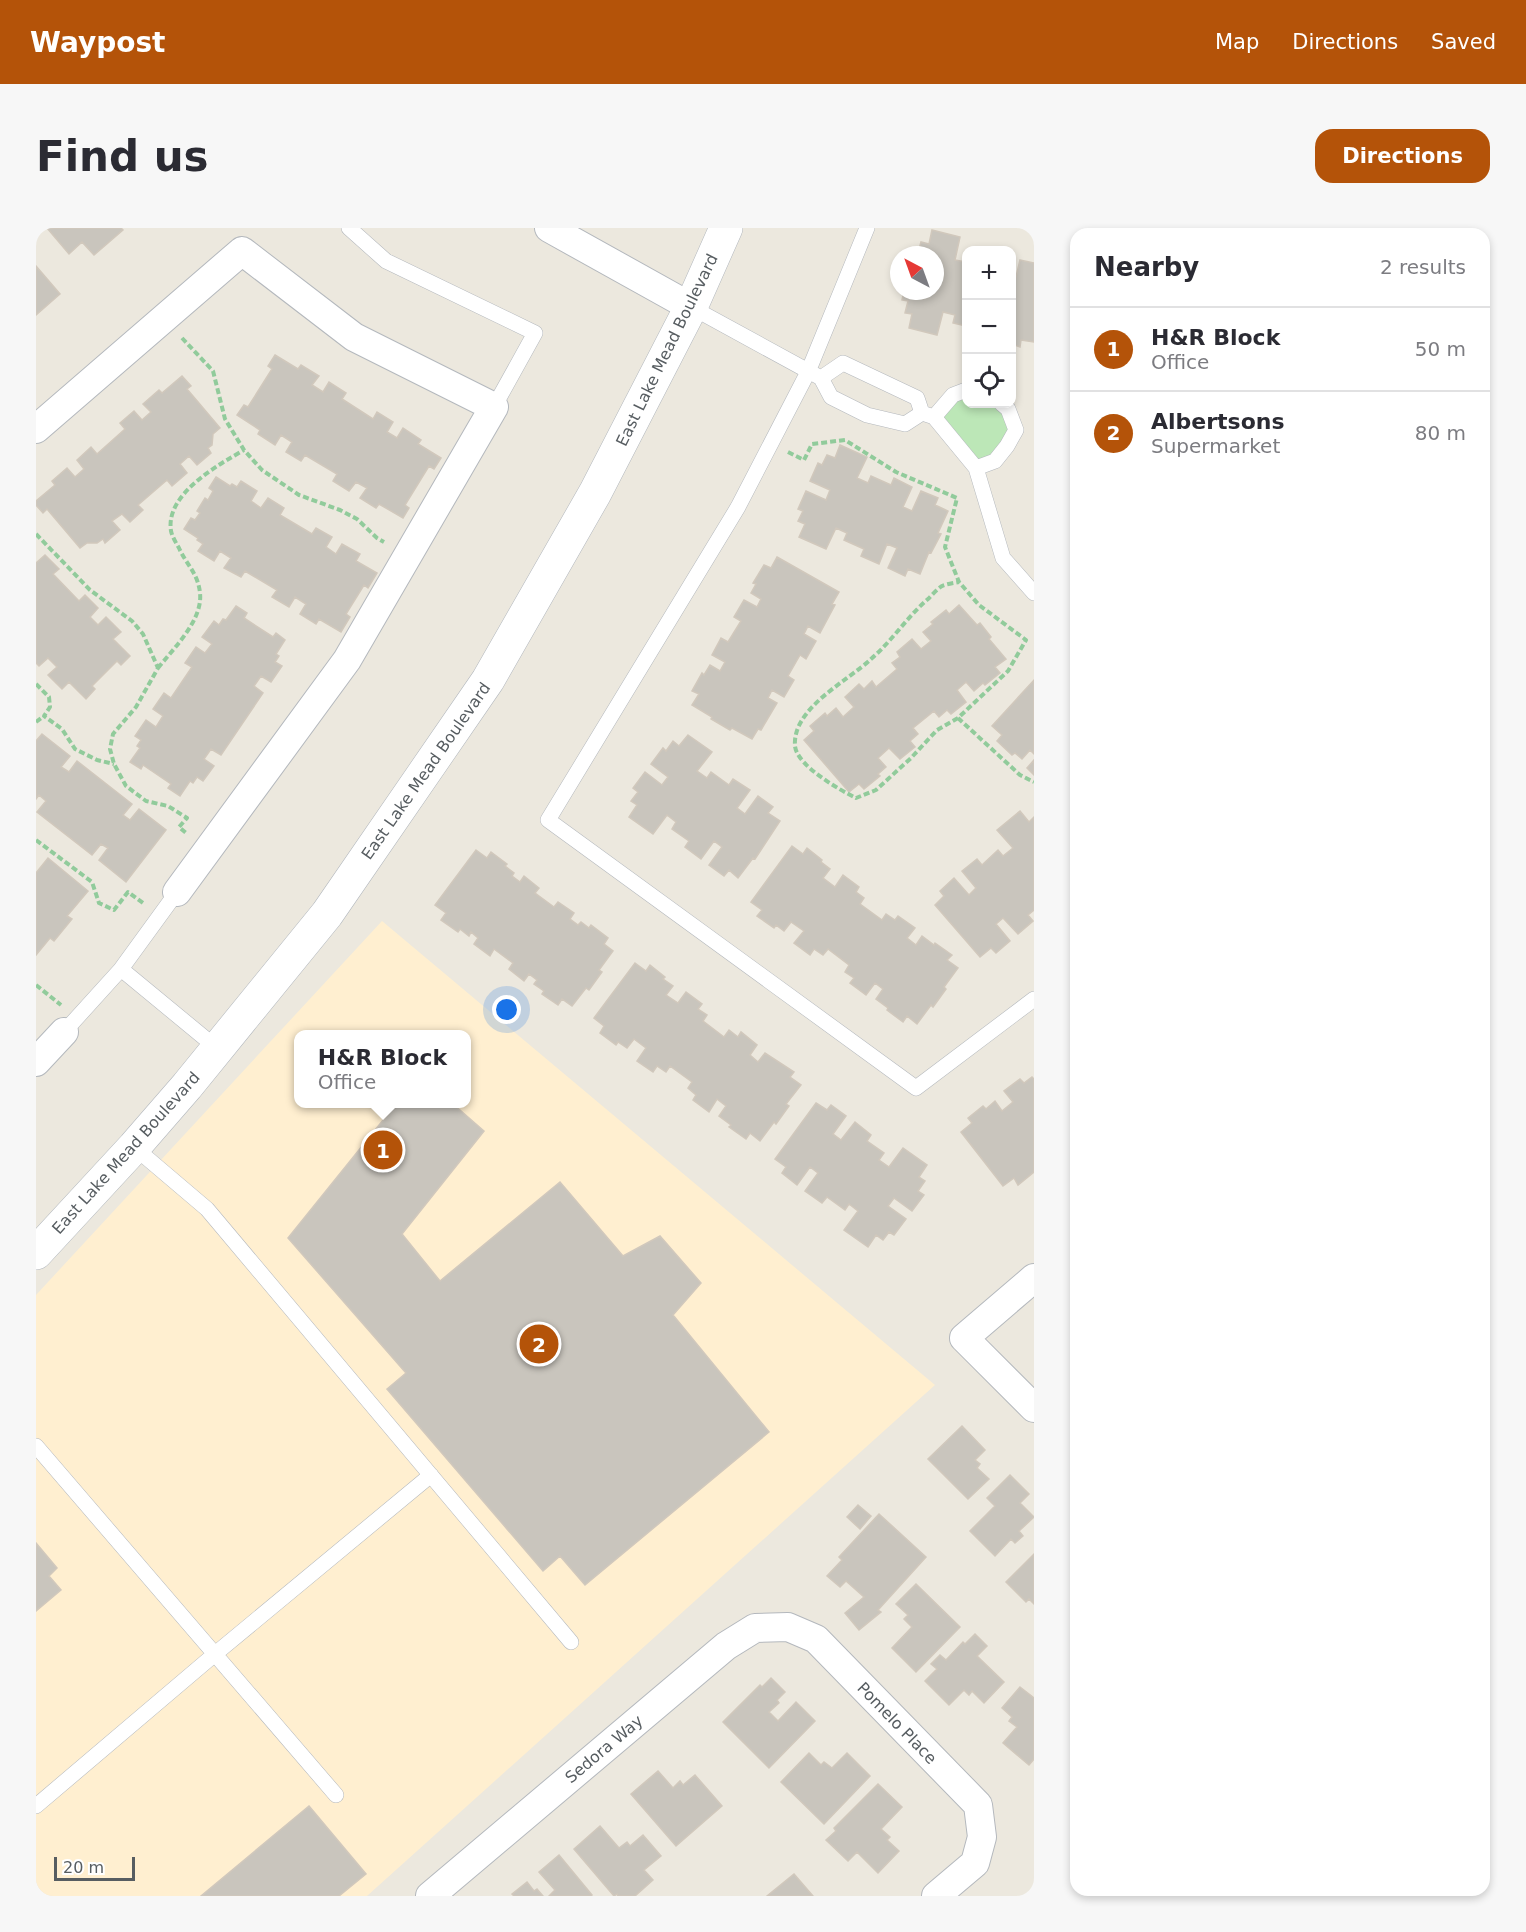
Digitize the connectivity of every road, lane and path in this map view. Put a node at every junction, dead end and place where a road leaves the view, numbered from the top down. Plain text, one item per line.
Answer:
1 (349, 228) edge
2 (549, 228) edge
3 (726, 228) edge
4 (867, 228) edge
5 (691, 307) junction
6 (164, 318) junction
7 (815, 375) junction
8 (962, 392) edge
9 (495, 407) junction
10 (1007, 408) edge
11 (928, 415) junction
12 (36, 429) edge
13 (771, 444) junction
14 (244, 450) junction
15 (976, 468) junction
16 (36, 534) edge
17 (408, 555) junction
18 (959, 582) junction
19 (1034, 593) edge
20 (158, 668) junction
21 (36, 684) edge
22 (44, 717) junction
23 (958, 718) junction
24 (36, 722) edge
25 (114, 764) junction
26 (1034, 782) edge
27 (36, 840) edge
28 (208, 849) junction
29 (177, 892) joint
30 (160, 917) junction
31 (121, 969) junction
32 (36, 985) edge
33 (1034, 999) edge
34 (70, 1025) junction
35 (218, 1049) junction
36 (36, 1062) edge
37 (134, 1147) junction
38 (36, 1253) edge
39 (1034, 1278) edge
40 (1034, 1408) edge
41 (36, 1446) edge
42 (431, 1475) junction
43 (788, 1627) joint
44 (571, 1642) dead end
45 (215, 1654) junction
46 (336, 1795) dead end
47 (36, 1806) edge
48 (430, 1896) edge
49 (936, 1896) edge

1 - 9 lane
2 - 5 street
3 - 5 main road, East Lake Mead Boulevard
4 - 7 lane
5 - 7 lane
5 - 35 main road, East Lake Mead Boulevard
6 - 9 street
6 - 12 street
6 - 14 path
7 - 11 lane
7 - 11 lane
7 - 13 lane
8 - 11 lane
9 - 17 street
10 - 15 lane
11 - 15 lane
13 - 18 path
13 - 33 lane
14 - 17 path
14 - 20 path
15 - 19 lane
16 - 20 path
17 - 28 street
18 - 23 path
18 - 23 path
20 - 25 path
21 - 22 path
22 - 24 path
22 - 25 path
23 - 26 path
25 - 28 path
27 - 30 path
28 - 29 street
29 - 30 lane
30 - 31 lane
31 - 34 lane
31 - 35 lane
32 - 34 path
34 - 36 street
35 - 37 main road, East Lake Mead Boulevard
37 - 38 main road, East Lake Mead Boulevard
37 - 42 lane
39 - 40 street
41 - 45 lane
42 - 44 lane
42 - 45 lane
43 - 48 street, Sedora Way
43 - 49 street, Pomelo Place
45 - 46 lane
45 - 47 lane

